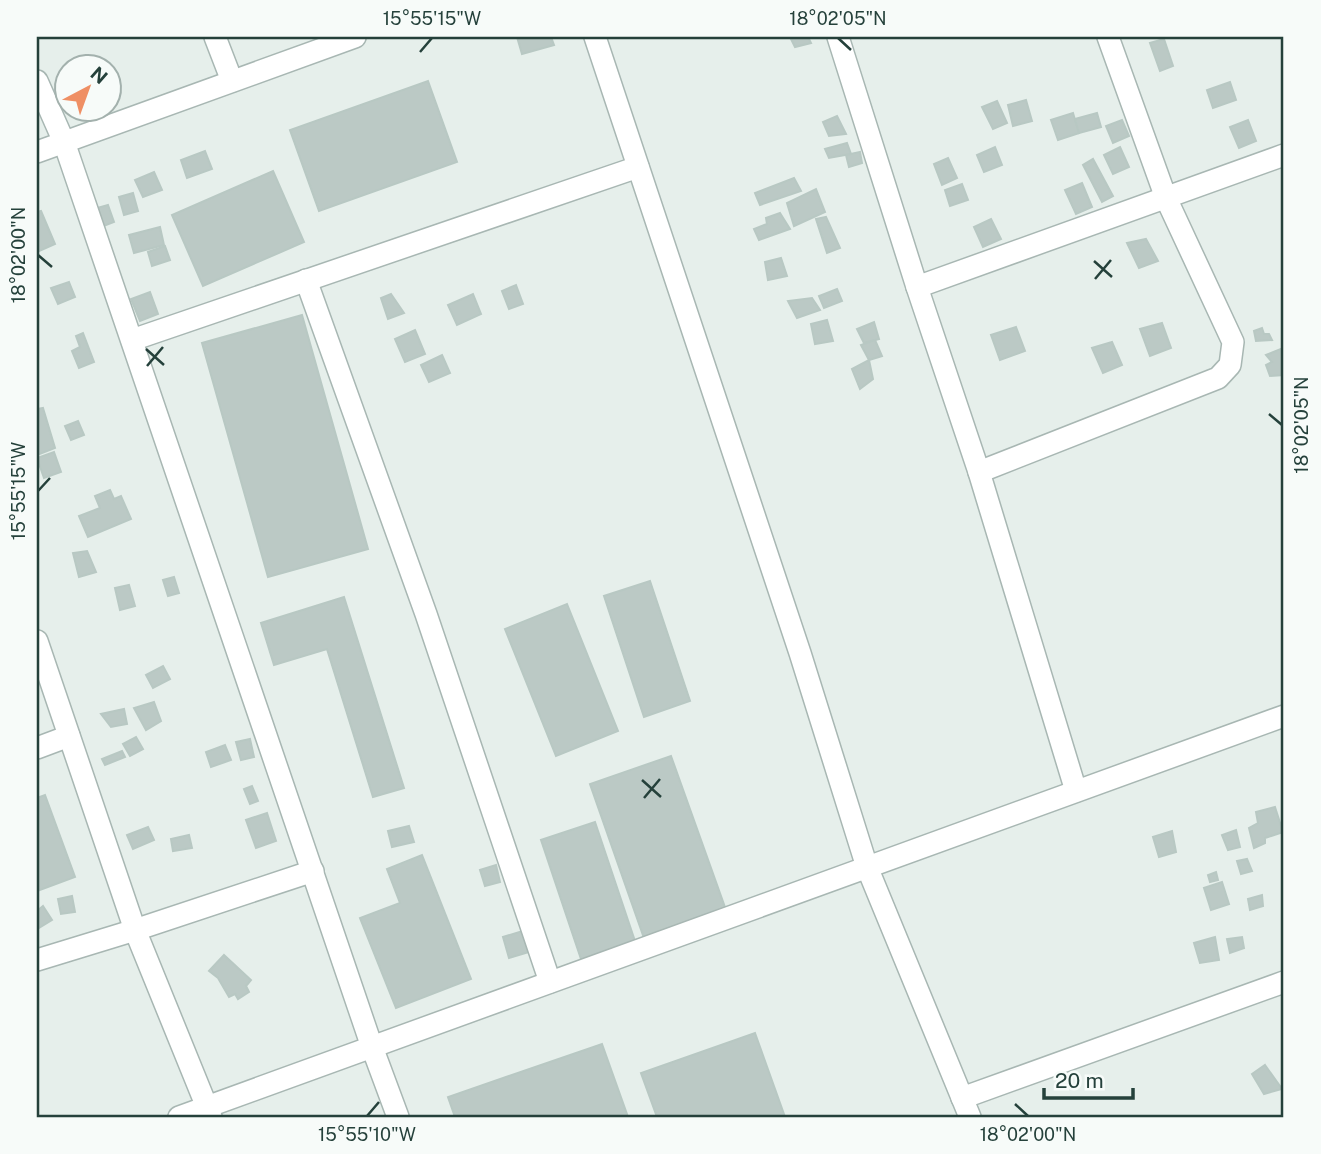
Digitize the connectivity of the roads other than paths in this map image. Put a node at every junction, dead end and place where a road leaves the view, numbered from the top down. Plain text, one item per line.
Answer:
1 (215, 37) edge
2 (355, 37) edge
3 (594, 37) edge
4 (838, 37) edge
5 (1108, 37) edge
6 (37, 81) edge
7 (232, 81) junction
8 (64, 142) junction
9 (37, 152) edge
10 (1284, 155) edge
11 (638, 167) junction
12 (1166, 198) junction
13 (306, 281) junction
14 (917, 287) junction
15 (132, 340) junction
16 (979, 472) junction
17 (37, 641) edge
18 (1284, 716) edge
19 (69, 736) junction
20 (37, 748) edge
21 (1076, 791) junction
22 (867, 867) junction
23 (313, 871) junction
24 (135, 930) junction
25 (37, 960) edge
26 (550, 982) junction
27 (1284, 982) edge
28 (372, 1047) junction
29 (966, 1107) edge
30 (209, 1112) edge
31 (178, 1117) edge
32 (398, 1117) edge

1 - 7 street
2 - 7 street
3 - 11 street
4 - 14 street
5 - 12 street
6 - 8 street
7 - 8 street
8 - 9 street
8 - 15 street
10 - 12 street
11 - 13 street
11 - 22 street
12 - 14 street
12 - 16 street
13 - 15 street
13 - 26 street
14 - 16 street
15 - 23 street
16 - 21 street
17 - 19 street
18 - 21 street
19 - 20 street
19 - 24 street
21 - 22 street
22 - 26 street
22 - 29 street
23 - 24 street
23 - 28 street
24 - 25 street
24 - 30 street
26 - 28 street
27 - 29 street
28 - 30 street
28 - 32 street
30 - 31 street

